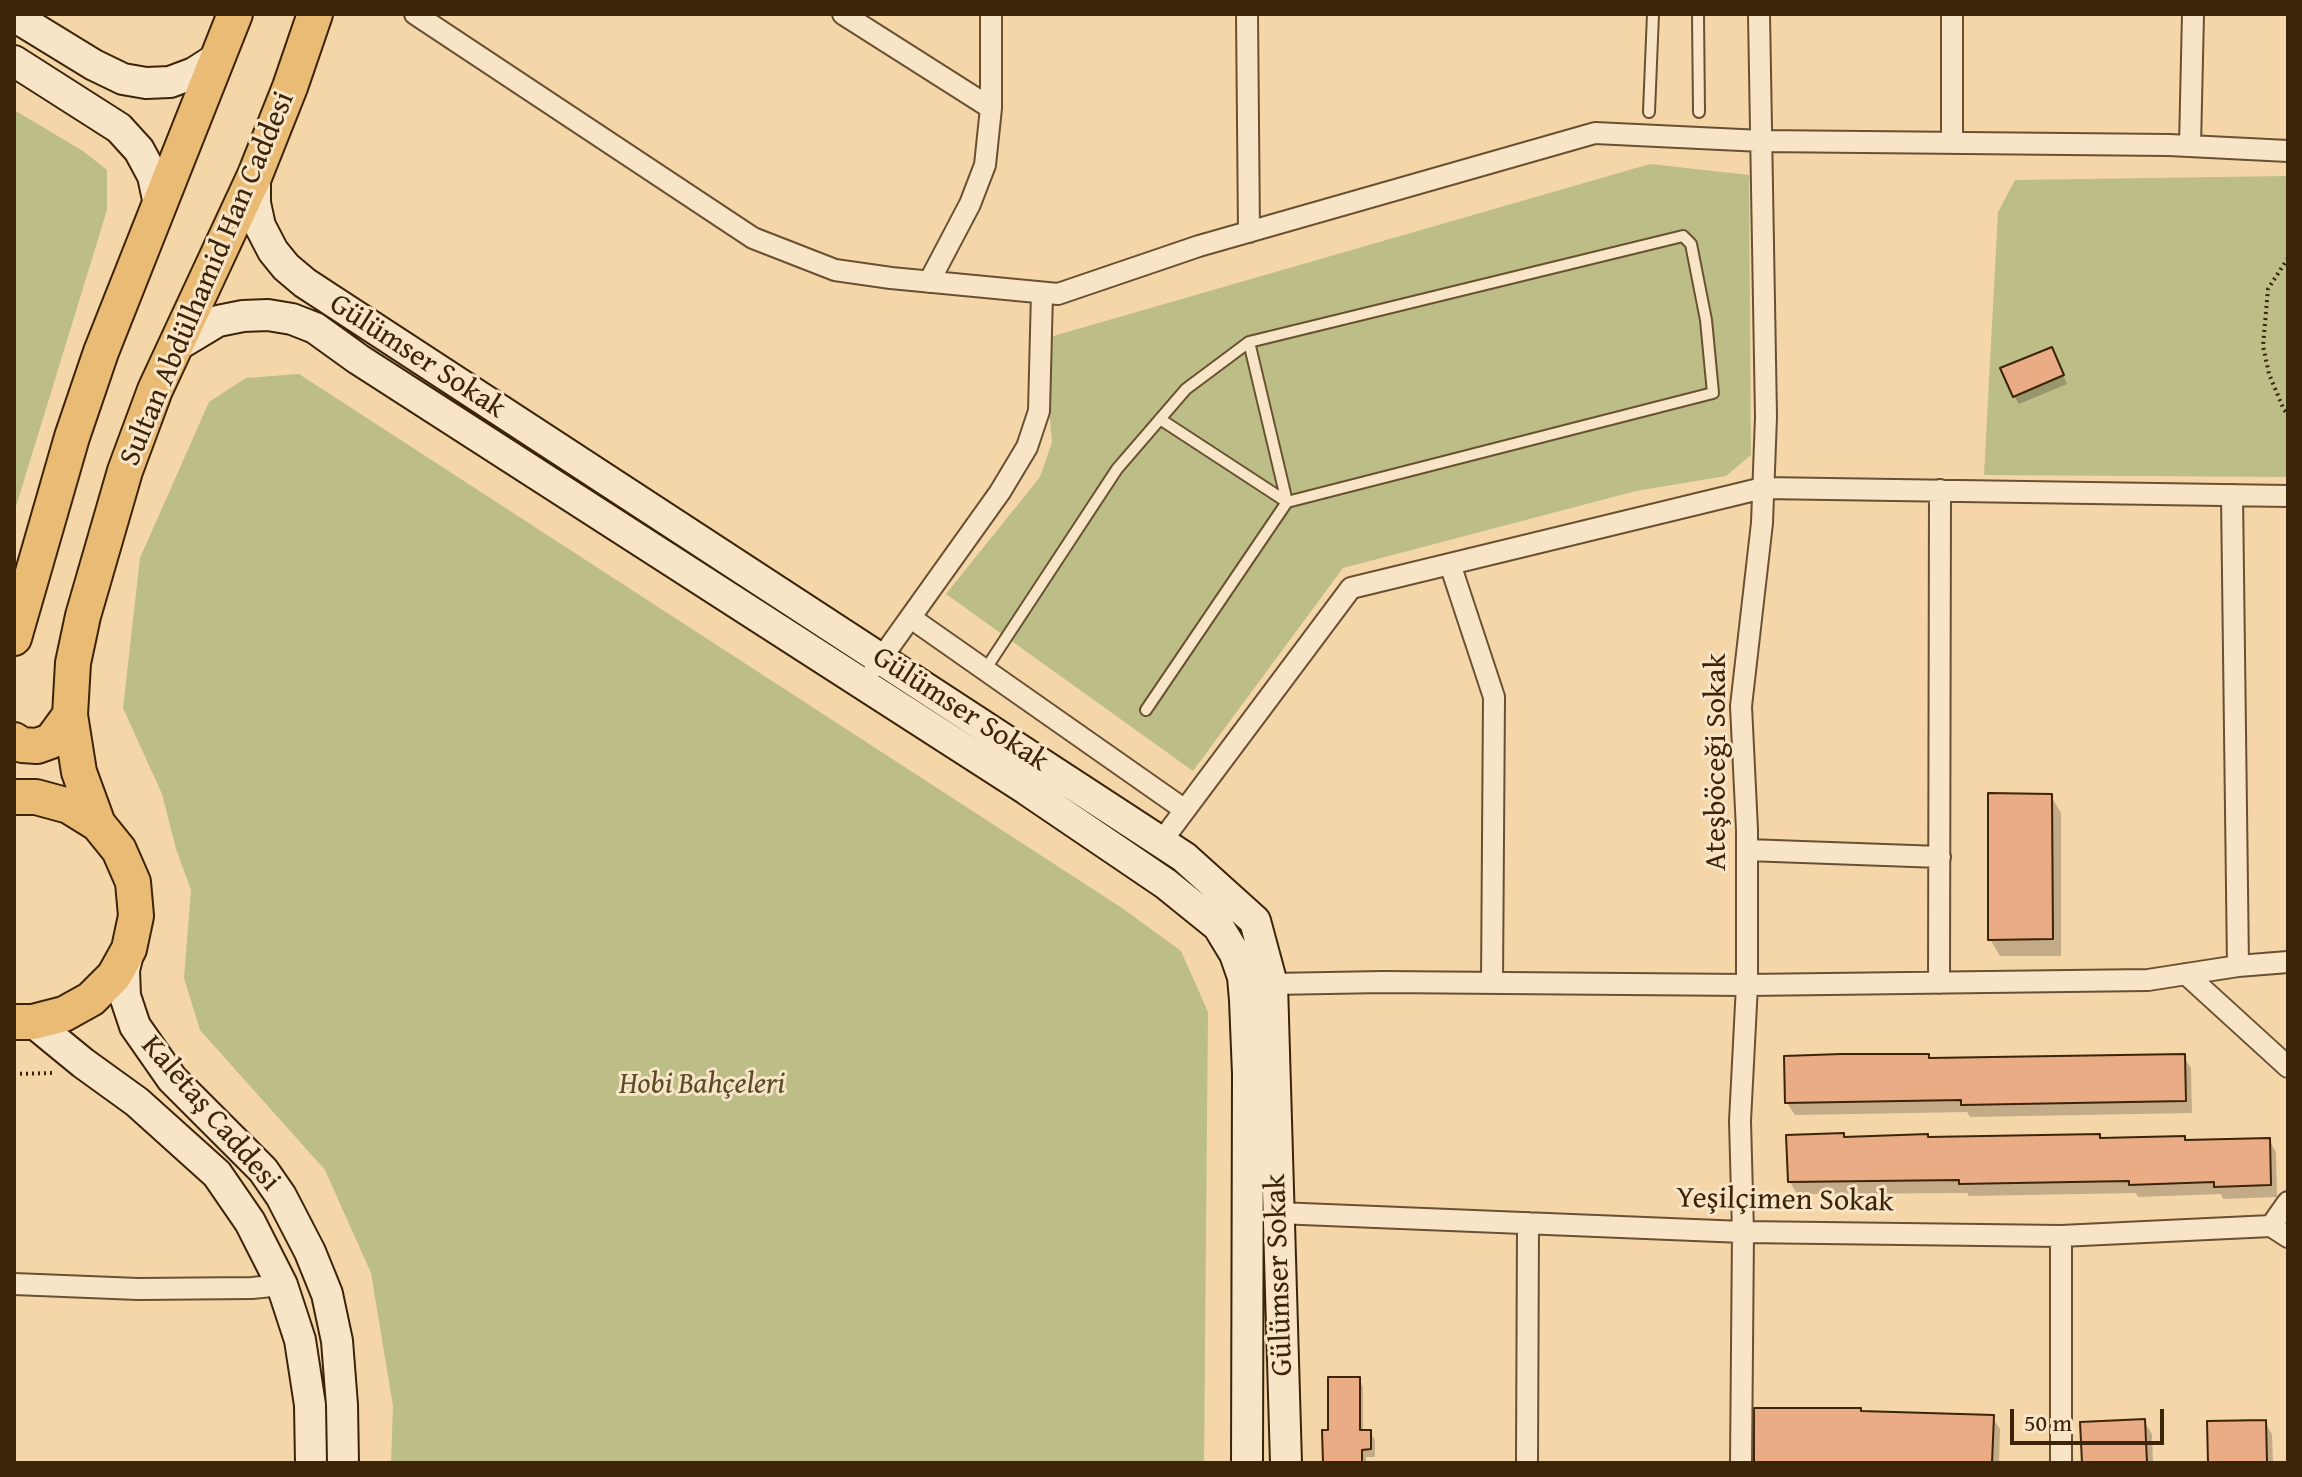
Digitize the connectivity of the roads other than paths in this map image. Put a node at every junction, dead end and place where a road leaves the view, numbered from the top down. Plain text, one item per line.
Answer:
1 (235, 14) edge
2 (315, 14) edge
3 (415, 14) edge
4 (843, 14) edge
5 (991, 14) edge
6 (1247, 14) edge
7 (1653, 14) edge
8 (1698, 14) edge
9 (1759, 14) edge
10 (1952, 14) edge
11 (2193, 14) edge
12 (14, 16) edge
13 (219, 57) junction
14 (14, 61) edge
15 (991, 108) junction
16 (1649, 112) dead end
17 (1699, 112) dead end
18 (1762, 141) junction
19 (1952, 143) junction
20 (2190, 146) junction
21 (2288, 151) edge
22 (255, 175) junction
23 (159, 204) junction
24 (1249, 232) junction
25 (929, 282) junction
26 (1042, 293) junction
27 (1249, 342) junction
28 (173, 348) junction
29 (1160, 419) junction
30 (1763, 488) junction
31 (1940, 490) junction
32 (2232, 495) junction
33 (2288, 496) edge
34 (1287, 502) junction
35 (1450, 564) junction
36 (911, 618) junction
37 (14, 638) edge
38 (985, 670) junction
39 (872, 671) junction
40 (1146, 710) dead end
41 (70, 715) junction
42 (14, 740) edge
43 (14, 797) edge
44 (1185, 810) junction
45 (98, 824) junction
46 (1161, 842) junction
47 (1747, 850) junction
48 (1940, 857) junction
49 (129, 949) junction
50 (2288, 962) edge
51 (2238, 966) junction
52 (2186, 974) junction
53 (1492, 983) junction
54 (1939, 983) junction
55 (1272, 984) junction
56 (1747, 985) junction
57 (19, 1022) edge
58 (2288, 1067) edge
59 (2288, 1202) edge
60 (1278, 1213) junction
61 (1528, 1223) junction
62 (1743, 1232) junction
63 (2280, 1232) edge
64 (2061, 1236) junction
65 (14, 1284) edge
66 (282, 1285) junction
67 (311, 1463) edge
68 (343, 1463) edge
69 (1247, 1463) edge
70 (1286, 1463) edge
71 (1527, 1463) edge
72 (1741, 1463) edge
73 (2061, 1463) edge

1 - 13 main road, Sultan Abdülhamid Han Caddesi
2 - 22 main road, Sultan Abdülhamid Han Caddesi
3 - 25 street
4 - 15 street
5 - 15 street
6 - 24 street
7 - 16 lane
8 - 17 lane
9 - 18 street, Ateşböceği Sokak
10 - 19 street
11 - 20 street
12 - 13 street
13 - 23 main road, Sultan Abdülhamid Han Caddesi
14 - 23 street
15 - 25 street
18 - 19 street
18 - 24 street
18 - 30 street, Ateşböceği Sokak
19 - 20 street
20 - 21 street
22 - 28 main road, Sultan Abdülhamid Han Caddesi
22 - 39 street, Gülümser Sokak
23 - 37 main road, Sultan Abdülhamid Han Caddesi
24 - 26 street
25 - 26 street
26 - 36 street
27 - 29 lane
27 - 34 lane
27 - 34 lane
28 - 39 street
28 - 41 main road, Sultan Abdülhamid Han Caddesi
29 - 34 lane
29 - 38 lane
30 - 31 street
30 - 35 street
30 - 47 street, Ateşböceği Sokak
31 - 32 street
31 - 48 street
32 - 33 street
32 - 51 street
34 - 40 lane
35 - 44 street
35 - 53 street
36 - 38 street
36 - 39 street
38 - 44 street
39 - 46 street, Gülümser Sokak
39 - 69 street
41 - 42 main road
41 - 45 main road, Sultan Abdülhamid Han Caddesi
43 - 45 main road
44 - 46 street
45 - 49 main road
46 - 55 street, Gülümser Sokak
47 - 48 street
47 - 56 street, Ateşböceği Sokak
48 - 54 street
49 - 57 main road
49 - 68 street, Kaletaş Caddesi
50 - 51 street
51 - 52 street
52 - 54 street
52 - 58 street
53 - 55 street
53 - 56 street
54 - 56 street
55 - 60 street, Gülümser Sokak
56 - 62 street, Ateşböceği Sokak
57 - 66 street, Kaletaş Caddesi
59 - 63 street
60 - 61 street, Yeşilçimen Sokak
60 - 70 street, Gülümser Sokak
61 - 62 street, Yeşilçimen Sokak
61 - 71 street
62 - 64 street, Yeşilçimen Sokak
62 - 72 street, Ateşböceği Sokak
63 - 64 street, Yeşilçimen Sokak
64 - 73 street
65 - 66 street
66 - 67 street, Kaletaş Caddesi

